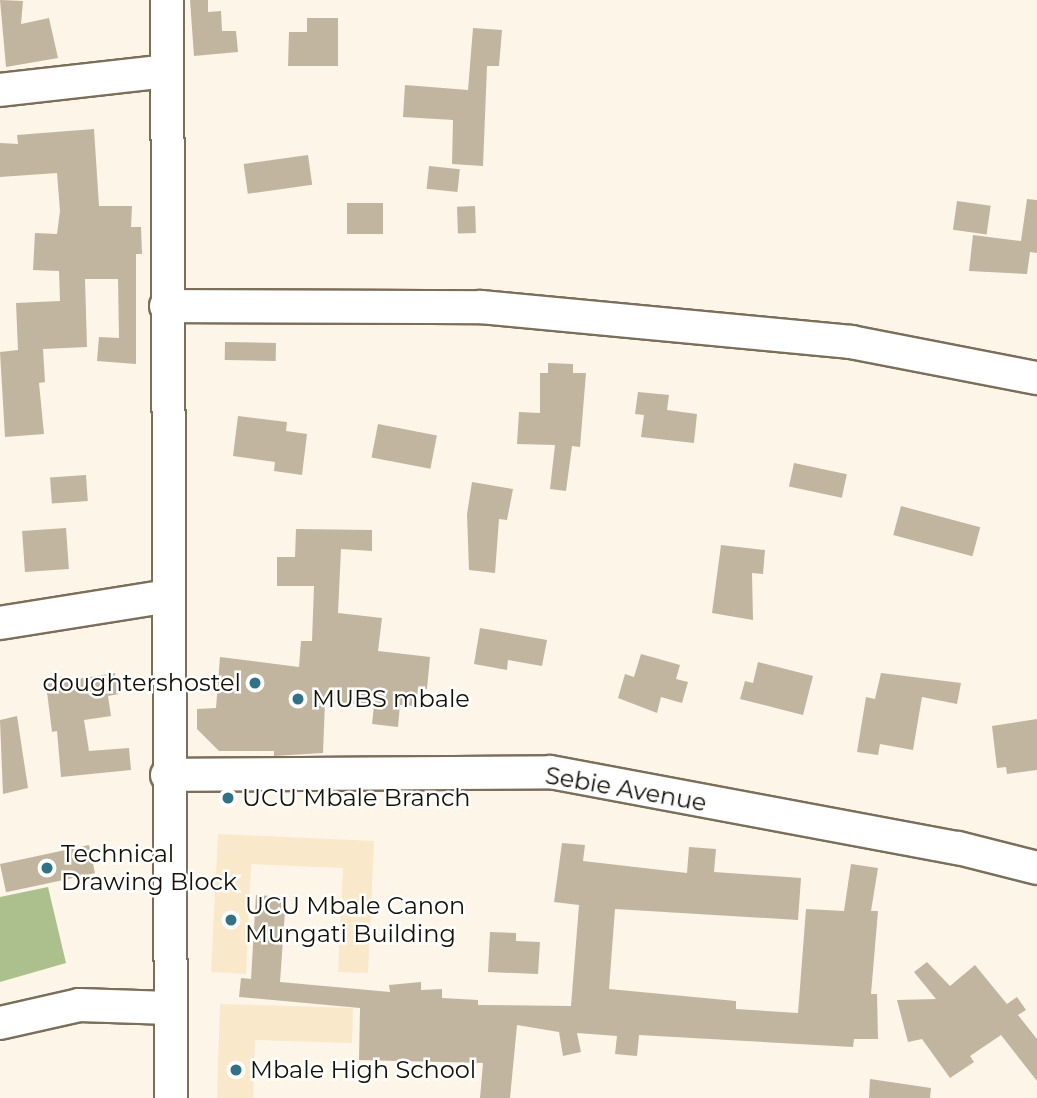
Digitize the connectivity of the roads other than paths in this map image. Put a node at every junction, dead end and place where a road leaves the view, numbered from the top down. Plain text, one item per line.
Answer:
1 (167, 0) edge
2 (166, 71) junction
3 (0, 90) edge
4 (166, 306) junction
5 (1037, 378) edge
6 (168, 596) junction
7 (0, 623) edge
8 (167, 775) junction
9 (1037, 868) edge
10 (170, 1008) junction
11 (0, 1023) edge
12 (171, 1098) edge

1 - 2 street
2 - 3 street
2 - 4 street
4 - 5 street
4 - 6 street
6 - 7 street
6 - 8 street
8 - 9 street, Sebie Avenue
8 - 10 street
10 - 11 street
10 - 12 street

